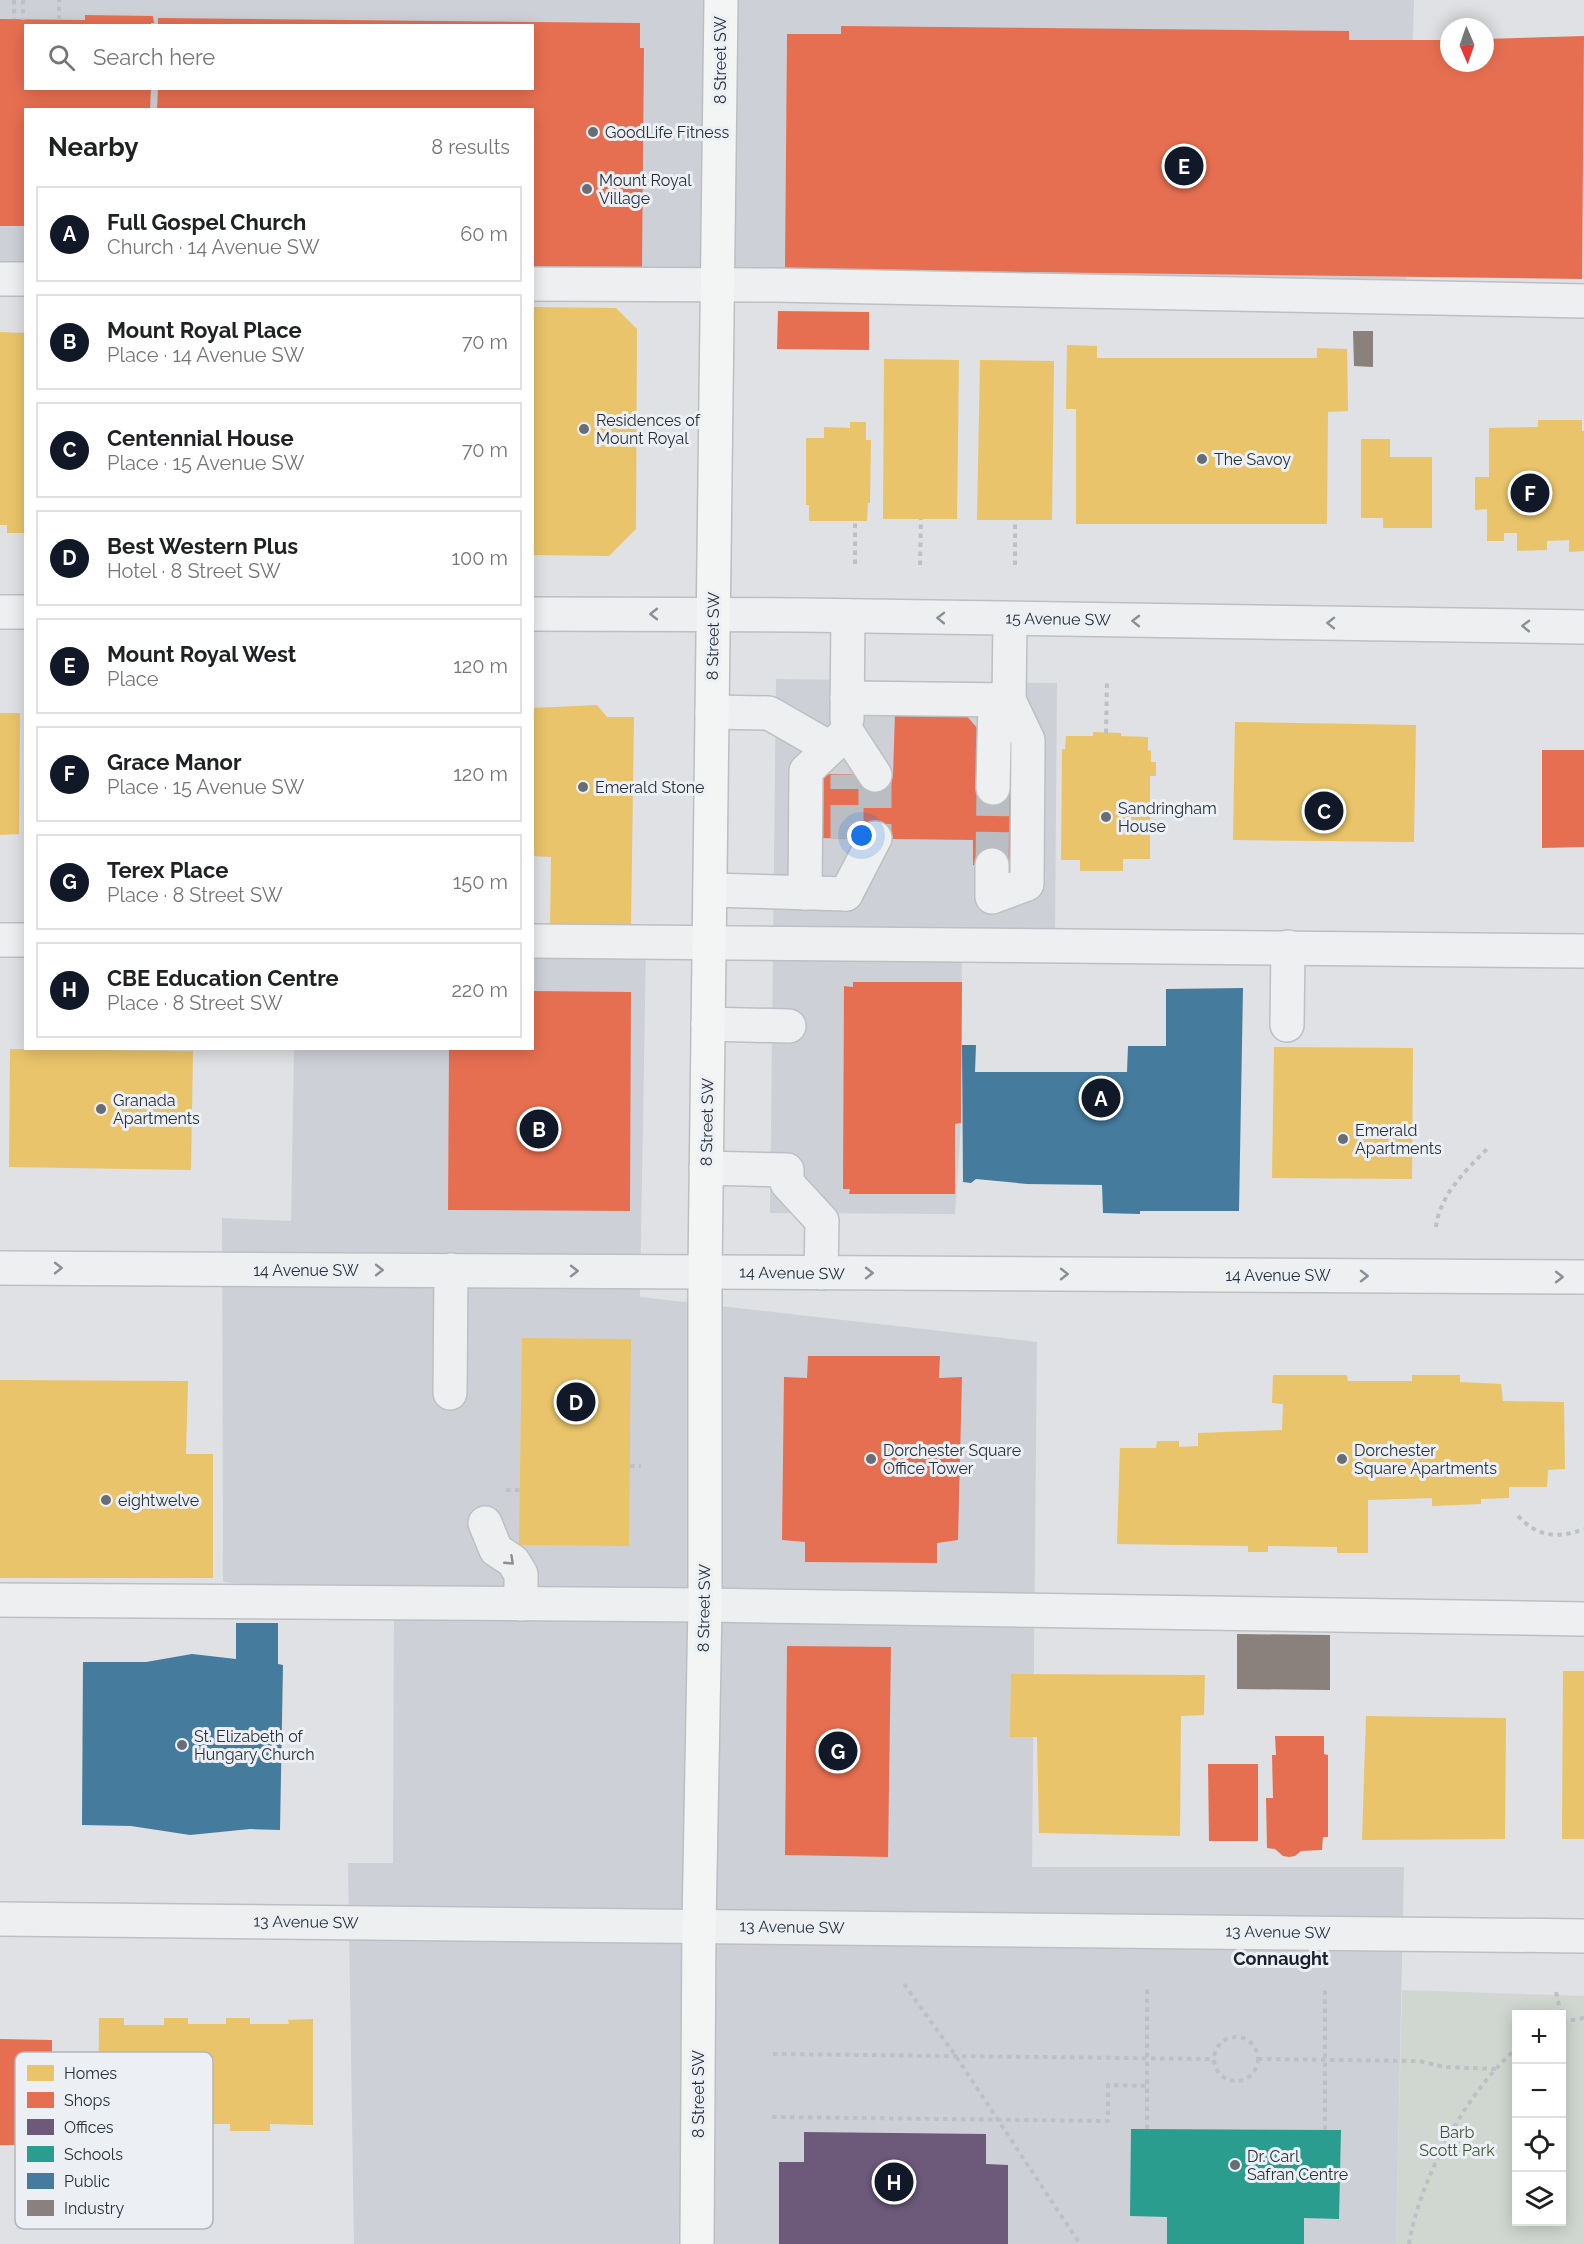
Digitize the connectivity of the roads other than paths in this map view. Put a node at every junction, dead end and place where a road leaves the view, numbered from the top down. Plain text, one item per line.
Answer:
1 (720, 0) edge
2 (0, 279) edge
3 (24, 279) edge
4 (534, 284) edge
5 (717, 285) junction
6 (1584, 301) edge
7 (0, 612) edge
8 (24, 612) edge
9 (534, 614) edge
10 (713, 614) junction
11 (848, 616) junction
12 (1010, 619) junction
13 (1584, 627) edge
14 (848, 698) junction
15 (1002, 700) junction
16 (712, 712) junction
17 (850, 758) junction
18 (993, 788) tunnel mouth
19 (861, 838) tunnel mouth
20 (992, 881) dead end
21 (710, 890) junction
22 (805, 893) junction
23 (0, 940) edge
24 (24, 940) edge
25 (534, 941) edge
26 (709, 941) junction
27 (1288, 947) junction
28 (1584, 951) edge
29 (708, 1024) junction
30 (789, 1026) dead end
31 (1287, 1026) dead end
32 (706, 1168) junction
33 (0, 1268) edge
34 (451, 1270) junction
35 (705, 1272) junction
36 (821, 1273) junction
37 (1584, 1277) edge
38 (450, 1393) dead end
39 (485, 1523) dead end
40 (0, 1600) edge
41 (521, 1604) junction
42 (705, 1605) junction
43 (1584, 1619) edge
44 (0, 1919) edge
45 (699, 1926) junction
46 (1584, 1936) edge
47 (697, 2244) edge

1 - 5 main road, 8 Street SW
2 - 3 street
4 - 5 street
5 - 6 street
5 - 10 main road, 8 Street SW
7 - 8 street
10 -> 9 street, 15 Avenue SW
10 - 11 street, 15 Avenue SW
10 - 16 main road, 8 Street SW
12 -> 11 street, 15 Avenue SW
11 - 14 street
13 -> 12 street, 15 Avenue SW
12 - 15 street
14 - 15 street
14 - 17 street
15 - 18 street
15 - 20 street
16 - 17 street
16 - 21 main road, 8 Street SW
17 - 22 street
19 - 22 street
21 - 22 street
21 - 26 main road, 8 Street SW
23 - 24 street
25 - 26 street
26 - 27 street
26 - 29 main road, 8 Street SW
27 - 28 street
27 - 31 street
29 - 30 street
29 - 32 main road, 8 Street SW
32 - 35 main road, 8 Street SW
32 - 36 street
33 -> 34 street, 14 Avenue SW
34 -> 35 street, 14 Avenue SW
34 - 38 street
35 - 36 street, 14 Avenue SW
35 - 42 main road, 8 Street SW
36 -> 37 street, 14 Avenue SW
39 -> 41 street
40 - 41 street
41 - 42 street
42 - 43 street
42 - 45 main road, 8 Street SW
44 - 45 street, 13 Avenue SW
45 - 46 street, 13 Avenue SW
45 - 47 main road, 8 Street SW

